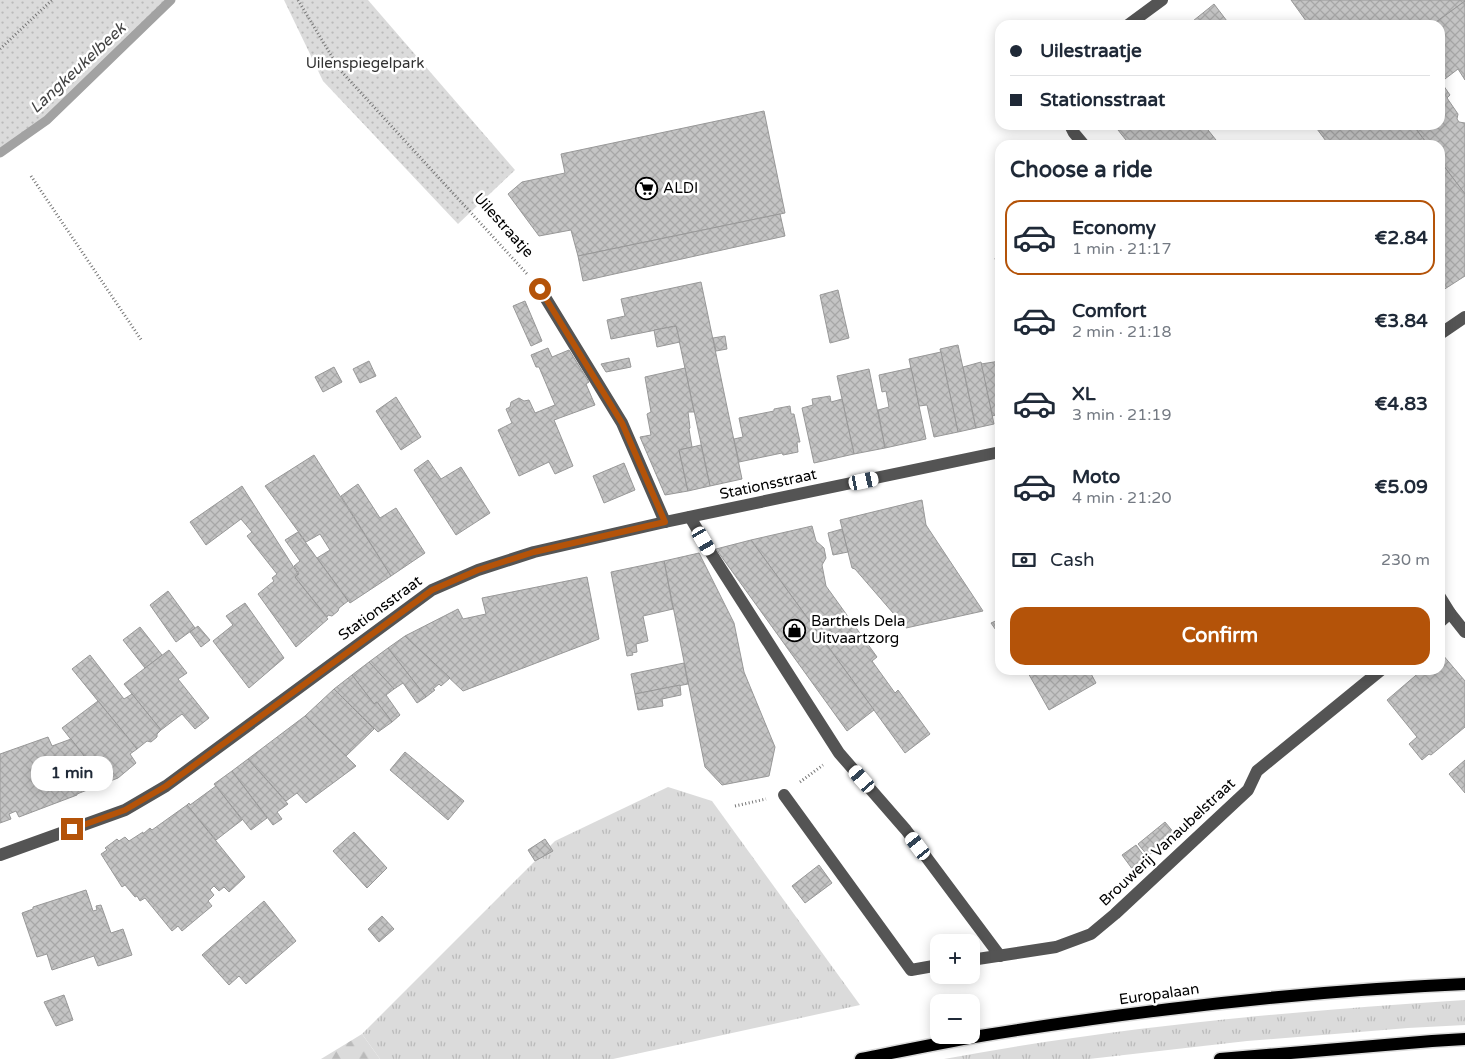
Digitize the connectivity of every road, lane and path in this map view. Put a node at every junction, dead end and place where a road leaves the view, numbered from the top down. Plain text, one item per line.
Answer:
1 (52, 0) edge
2 (298, 0) edge
3 (1162, 0) edge
4 (1135, 20) edge
5 (0, 49) edge
6 (31, 176) dead end
7 (540, 289) joint
8 (1465, 317) edge
9 (1445, 331) edge
10 (142, 341) dead end
11 (995, 453) edge
12 (690, 517) junction
13 (665, 522) junction
14 (1445, 618) edge
15 (1465, 632) edge
16 (1375, 675) edge
17 (784, 794) dead end
18 (0, 855) edge
19 (1000, 956) junction
20 (980, 959) edge
21 (930, 967) edge
22 (1465, 984) edge
23 (1465, 1039) edge
24 (861, 1059) edge
25 (1220, 1059) edge

1 - 5 path
2 - 7 path, Uilestraatje
3 - 4 street
6 - 10 path
7 - 13 street
8 - 9 street
11 - 12 street, Stationsstraat
12 - 13 street, Stationsstraat
12 - 19 street
13 - 18 street, Stationsstraat
14 - 15 street
16 - 19 street, Brouwerij Vanaubelstraat
17 - 21 street
19 - 20 street, Brouwerij Vanaubelstraat
22 - 24 main road, Europalaan
23 - 25 main road

